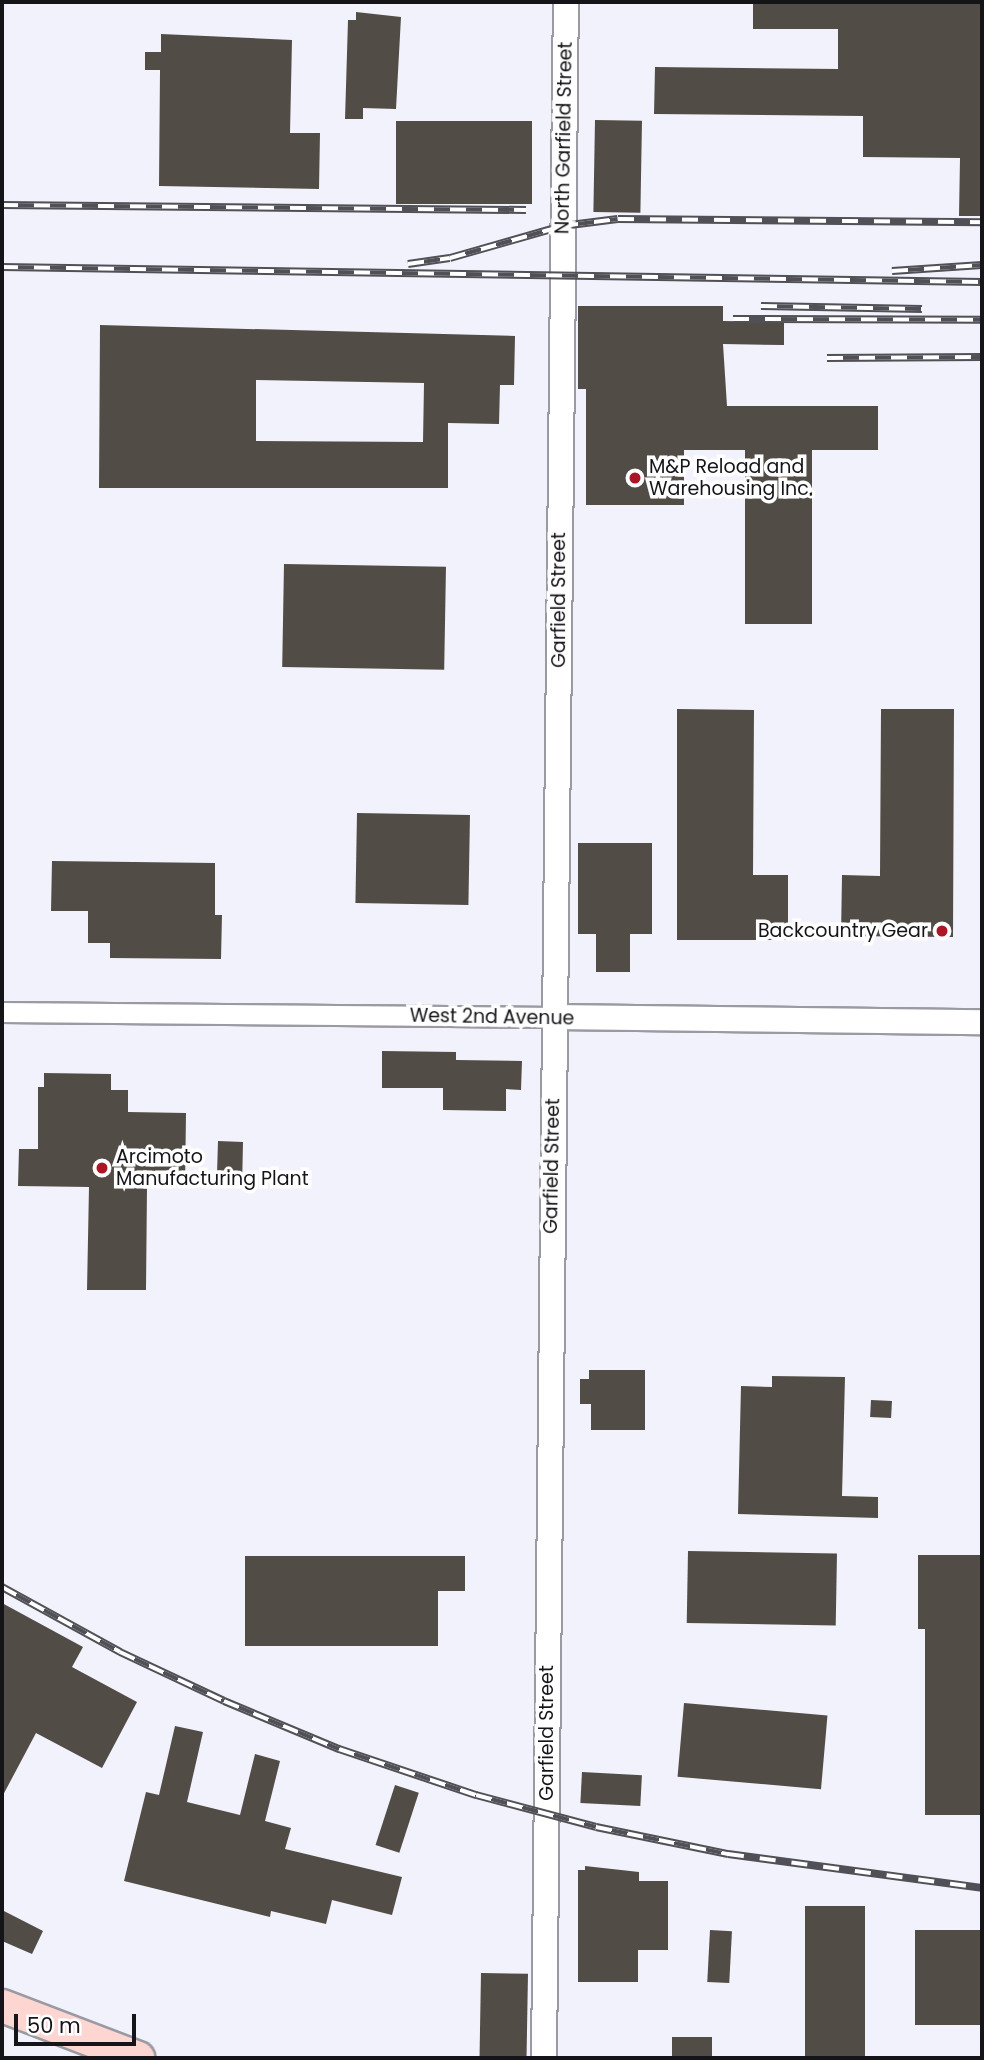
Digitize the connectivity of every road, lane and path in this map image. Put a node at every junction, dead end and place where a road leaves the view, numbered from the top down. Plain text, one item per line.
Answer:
1 (566, 2) edge
2 (561, 275) joint
3 (2, 1012) edge
4 (555, 1017) junction
5 (982, 1022) edge
6 (2, 2006) edge
7 (138, 2058) edge
8 (544, 2058) edge

1 - 2 street, North Garfield Street
2 - 4 street, Garfield Street
3 - 4 street, West 2nd Avenue
4 - 5 street, West 2nd Avenue
4 - 8 street, Garfield Street
6 - 7 main road

